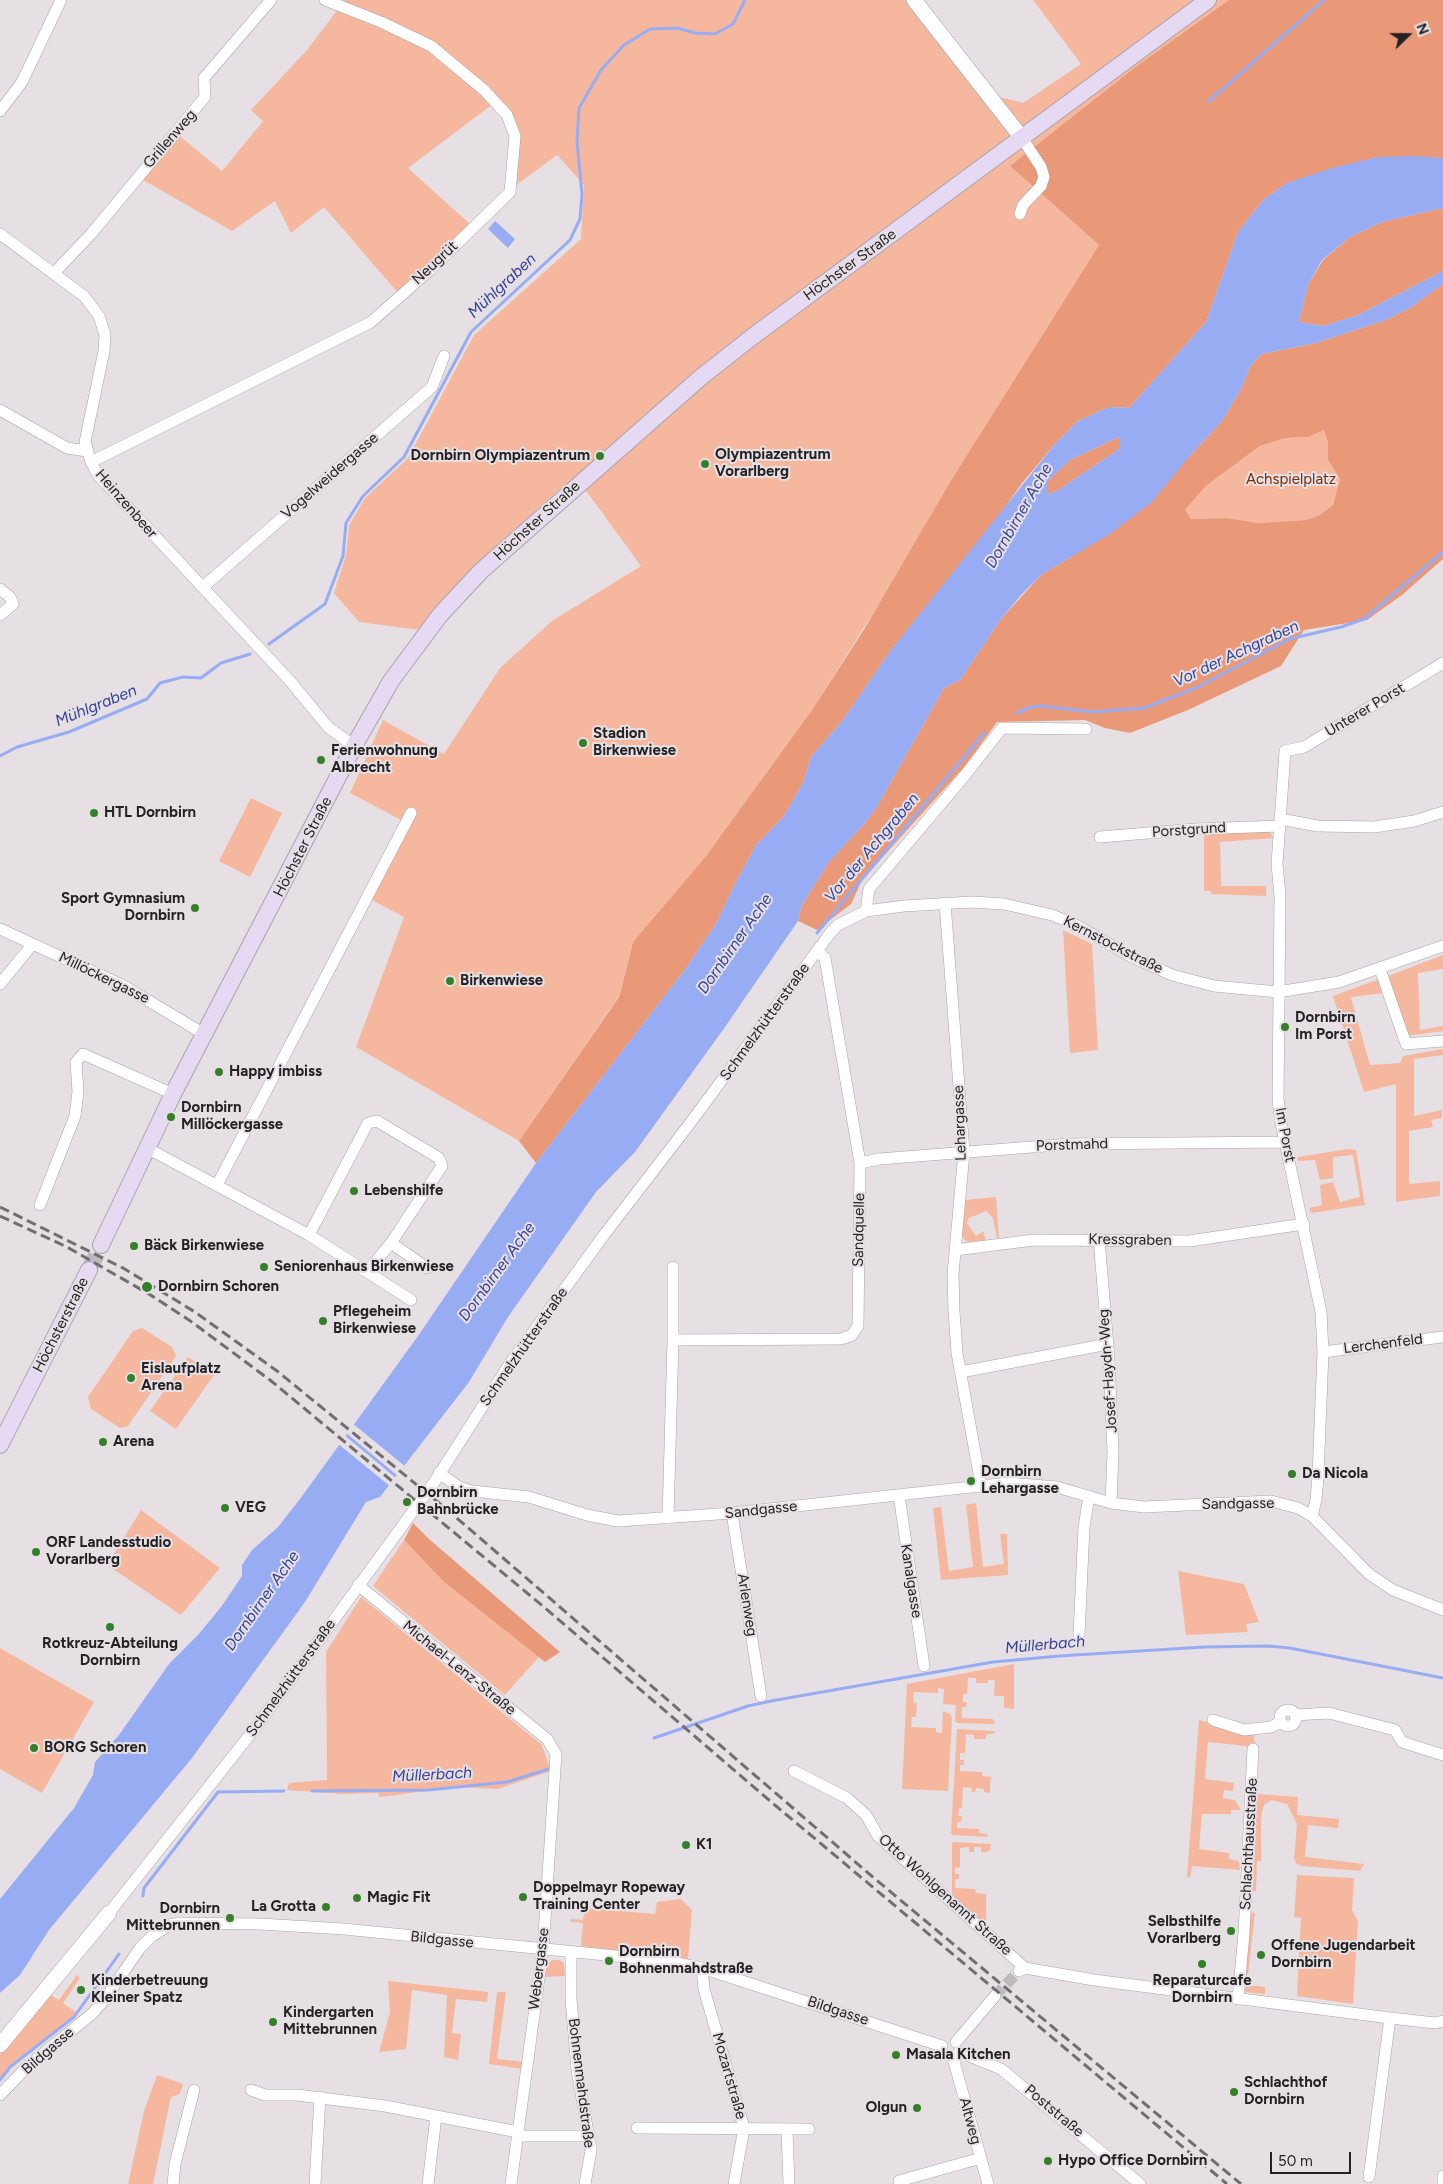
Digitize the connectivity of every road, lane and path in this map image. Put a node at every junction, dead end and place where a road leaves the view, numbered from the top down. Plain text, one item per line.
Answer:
1 (61, 0) edge
2 (271, 0) edge
3 (325, 0) edge
4 (914, 0) edge
5 (1208, 0) edge
6 (0, 111) edge
7 (1022, 138) junction
8 (1020, 214) dead end
9 (0, 234) edge
10 (54, 273) junction
11 (444, 356) dead end
12 (0, 410) edge
13 (87, 451) junction
14 (91, 462) junction
15 (203, 586) junction
16 (0, 589) edge
17 (0, 615) edge
18 (1443, 663) edge
19 (1086, 729) dead end
20 (354, 746) junction
21 (1285, 751) joint
22 (1443, 812) edge
23 (411, 813) dead end
24 (1279, 822) junction
25 (1100, 837) dead end
26 (945, 903) junction
27 (866, 911) junction
28 (0, 929) edge
29 (32, 945) junction
30 (1443, 946) edge
31 (817, 951) junction
32 (1380, 969) junction
33 (0, 984) edge
34 (1278, 992) junction
35 (204, 1034) junction
36 (1443, 1041) edge
37 (174, 1094) junction
38 (1285, 1142) junction
39 (147, 1148) junction
40 (964, 1152) junction
41 (860, 1163) junction
42 (218, 1186) junction
43 (40, 1205) dead end
44 (1304, 1224) junction
45 (309, 1235) junction
46 (1099, 1239) junction
47 (391, 1243) junction
48 (101, 1245) tunnel mouth
49 (955, 1250) junction
50 (673, 1267) dead end
51 (427, 1268) dead end
52 (89, 1270) tunnel mouth
53 (368, 1271) junction
54 (411, 1300) dead end
55 (1443, 1337) edge
56 (673, 1340) junction
57 (1108, 1344) junction
58 (1323, 1352) junction
59 (961, 1372) junction
60 (0, 1445) edge
61 (439, 1473) junction
62 (982, 1485) junction
63 (899, 1495) junction
64 (1089, 1496) junction
65 (1111, 1503) junction
66 (732, 1513) junction
67 (1312, 1516) junction
68 (668, 1518) junction
69 (358, 1585) junction
70 (1443, 1610) edge
71 (1079, 1635) dead end
72 (924, 1666) dead end
73 (761, 1696) dead end
74 (1213, 1720) dead end
75 (1253, 1749) dead end
76 (1443, 1754) edge
77 (556, 1762) joint
78 (794, 1771) dead end
79 (109, 1913) joint
80 (543, 1949) junction
81 (571, 1952) junction
82 (702, 1968) junction
83 (995, 1996) tunnel mouth
84 (1238, 1999) junction
85 (1390, 2018) junction
86 (1443, 2021) edge
87 (0, 2045) edge
88 (956, 2051) junction
89 (194, 2090) dead end
90 (251, 2090) dead end
91 (0, 2095) edge
92 (320, 2097) junction
93 (436, 2116) junction
94 (637, 2128) dead end
95 (744, 2128) junction
96 (809, 2129) dead end
97 (787, 2130) junction
98 (518, 2134) junction
99 (589, 2136) junction
100 (980, 2158) junction
101 (1443, 2176) edge
102 (1369, 2177) dead end
103 (900, 2181) dead end
104 (173, 2184) edge
105 (315, 2184) edge
106 (428, 2184) edge
107 (511, 2184) edge
108 (585, 2184) edge
109 (734, 2184) edge
110 (789, 2184) edge
111 (988, 2184) edge
112 (1140, 2184) edge
113 (1443, 2184) edge

1 - 6 street
2 - 10 street, Grillenweg
3 - 14 street, Neugrüt
4 - 7 street
5 - 7 main road, Höchster Straße
7 - 8 street
7 - 20 main road, Höchster Straße
9 - 10 street, Heinzenbeer
10 - 13 street, Heinzenbeer
11 - 15 street, Vogelweidergasse
12 - 13 street
13 - 14 street, Heinzenbeer
14 - 15 street, Heinzenbeer
15 - 20 street, Heinzenbeer
16 - 17 street
18 - 21 street, Unterer Porst
19 - 27 street
20 - 35 main road, Höchster Straße
21 - 24 street, Im Porst
22 - 24 street
23 - 42 street
24 - 25 street, Porstgrund
24 - 34 street, Im Porst
26 - 27 street, Kernstockstraße
26 - 34 street, Kernstockstraße
26 - 40 street, Lehargasse
27 - 31 street, Schmelzhütterstraße
28 - 29 street, Millöckergasse
29 - 33 street
29 - 35 street, Millöckergasse
30 - 32 street, Kernstockstraße
31 - 41 street, Sandquelle
31 - 61 street, Schmelzhütterstraße
32 - 34 street, Kernstockstraße
32 - 36 street
34 - 38 street, Im Porst
35 - 37 main road, Höchster Straße
37 - 39 main road, Höchster Straße
37 - 43 street
38 - 40 street, Porstmahd
38 - 44 street, Im Porst
39 - 42 street
39 - 48 main road, Höchster Straße
40 - 41 street, Porstmahd
40 - 49 street, Lehargasse
41 - 56 street, Sandquelle
42 - 45 street
44 - 46 street, Kressgraben
44 - 58 street, Im Porst
45 - 47 street
45 - 53 street
46 - 49 street, Kressgraben
46 - 57 street, Josef-Haydn-Weg
47 - 51 street
47 - 53 street
49 - 59 street, Lehargasse
50 - 56 street
52 - 60 main road, Höchsterstraße
53 - 54 street
55 - 58 street, Lerchenfeld
56 - 68 street
57 - 59 street
57 - 65 street, Josef-Haydn-Weg
58 - 67 street, Im Porst
59 - 62 street, Lehargasse
61 - 68 street, Sandgasse
61 - 69 street, Schmelzhütterstraße
62 - 63 street, Sandgasse
62 - 64 street, Sandgasse
63 - 66 street, Sandgasse
63 - 72 street, Kanalgasse
64 - 65 street, Sandgasse
64 - 71 street
65 - 67 street, Sandgasse
66 - 68 street, Sandgasse
66 - 73 street, Arlenweg
67 - 70 street, Sandgasse
69 - 77 street, Michael-Lenz-Straße
69 - 79 street, Schmelzhütterstraße
74 - 76 street
75 - 84 street, Schlachthausstraße
77 - 80 street, Webergasse
78 - 84 street, Otto Wohlgenannt Straße
79 - 87 street, Schmelzhütterstraße
80 - 81 street, Bildgasse
80 - 91 street, Bildgasse
80 - 98 street, Webergasse
81 - 82 street, Bildgasse
81 - 99 street, Bohnenmahdstraße
82 - 88 street, Bildgasse
82 - 95 street, Mozartstraße
83 - 88 street
84 - 85 street
85 - 86 street
85 - 102 street
88 - 100 street, Altweg
88 - 112 street, Poststraße
89 - 104 street
90 - 92 street
92 - 93 street
92 - 105 street
93 - 98 street
93 - 106 street
94 - 95 street
95 - 97 street
95 - 109 street, Mozartstraße
96 - 97 street
97 - 110 street
98 - 99 street
98 - 107 street, Webergasse
99 - 108 street, Bohnenmahdstraße
100 - 103 street
100 - 111 street, Altweg
101 - 113 street

